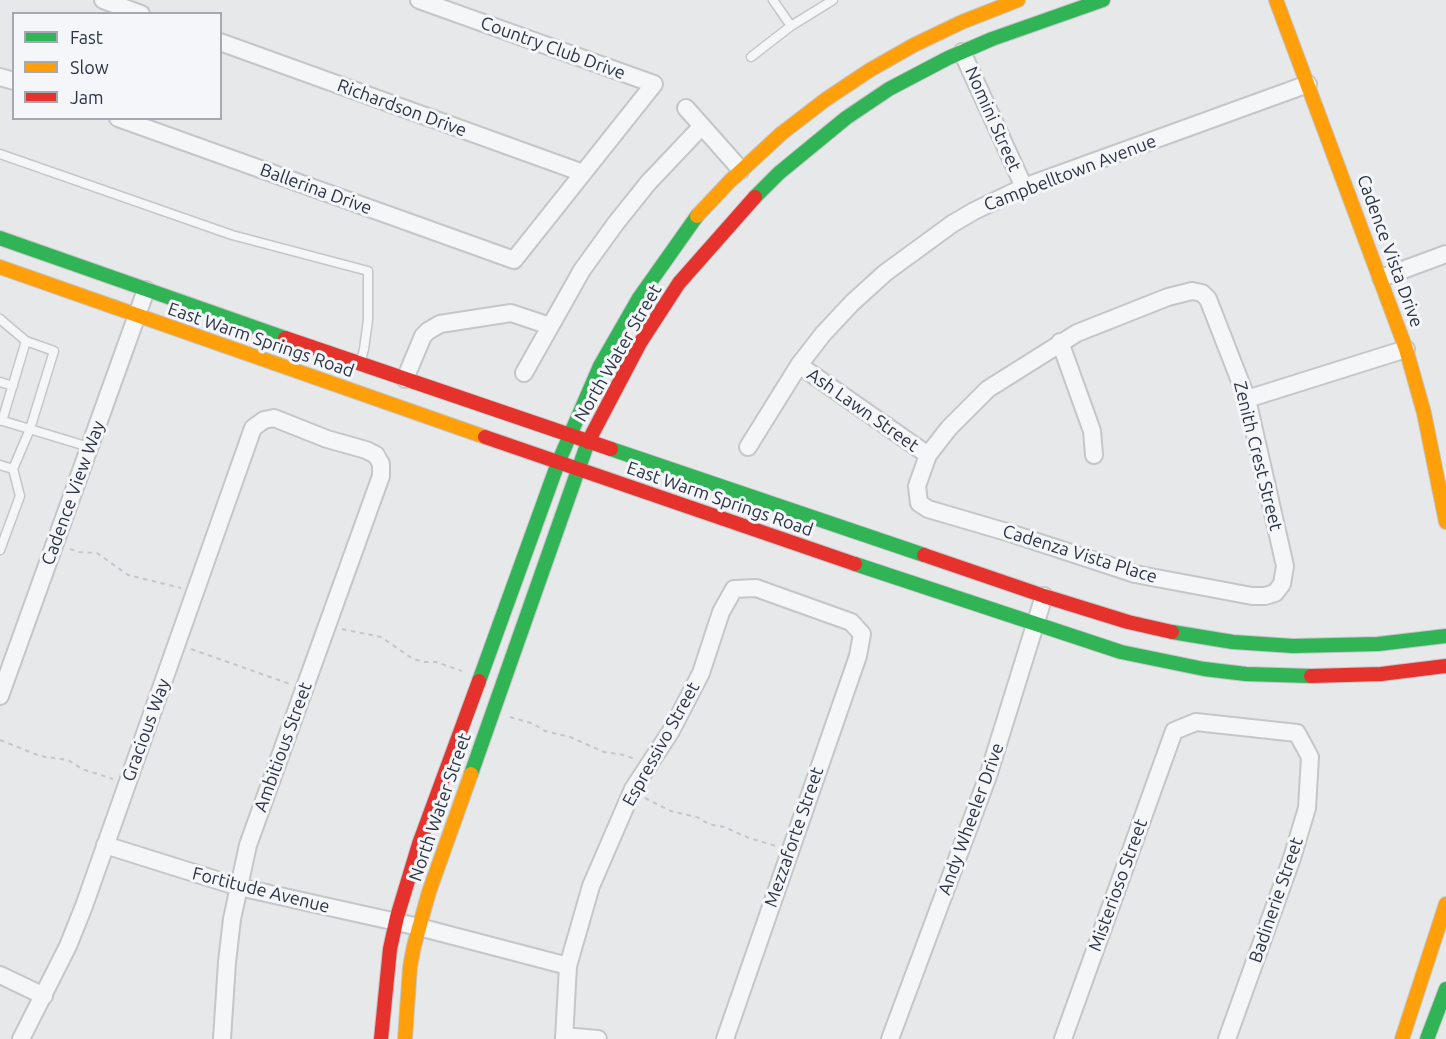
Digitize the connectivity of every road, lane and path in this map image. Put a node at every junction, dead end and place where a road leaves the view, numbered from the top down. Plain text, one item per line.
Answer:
1 (103, 0) edge
2 (419, 0) edge
3 (773, 0) edge
4 (833, 0) edge
5 (1103, 0) edge
6 (1276, 0) edge
7 (1013, 1) edge
8 (131, 9) edge
9 (790, 26) junction
10 (222, 43) edge
11 (962, 52) junction
12 (751, 57) dead end
13 (1308, 84) junction
14 (687, 108) dead end
15 (124, 120) edge
16 (702, 126) junction
17 (0, 154) edge
18 (741, 170) junction
19 (583, 173) junction
20 (1024, 187) junction
21 (0, 238) edge
22 (1446, 254) edge
23 (0, 267) edge
24 (1381, 278) junction
25 (146, 290) junction
26 (136, 316) junction
27 (2, 320) edge
28 (550, 326) junction
29 (0, 331) edge
30 (26, 341) junction
31 (1060, 342) junction
32 (1406, 349) junction
33 (360, 364) junction
34 (799, 365) junction
35 (524, 373) dead end
36 (405, 379) junction
37 (0, 382) edge
38 (13, 386) junction
39 (1247, 399) junction
40 (1, 420) edge
41 (264, 420) joint
42 (30, 429) junction
43 (570, 434) junction
44 (588, 441) junction
45 (89, 447) junction
46 (748, 447) dead end
47 (928, 455) junction
48 (1094, 455) dead end
49 (558, 463) junction
50 (0, 465) edge
51 (13, 469) junction
52 (578, 470) junction
53 (0, 517) edge
54 (11, 521) junction
55 (1446, 522) edge
56 (55, 543) junction
57 (0, 550) edge
58 (1279, 589) joint
59 (195, 594) junction
60 (1044, 596) junction
61 (328, 623) junction
62 (1036, 625) junction
63 (862, 634) joint
64 (1446, 636) edge
65 (176, 644) junction
66 (1446, 652) edge
67 (1446, 666) edge
68 (478, 677) junction
69 (1337, 677) junction
70 (304, 689) junction
71 (0, 696) edge
72 (493, 712) junction
73 (1174, 731) joint
74 (0, 740) edge
75 (649, 765) junction
76 (127, 783) junction
77 (630, 795) junction
78 (105, 845) junction
79 (790, 851) junction
80 (238, 887) junction
81 (1446, 904) edge
82 (396, 922) junction
83 (419, 927) junction
84 (568, 966) junction
85 (0, 975) edge
86 (1446, 988) edge
87 (44, 996) junction
88 (564, 1038) edge
89 (21, 1039) edge
90 (222, 1039) edge
91 (381, 1039) edge
92 (405, 1039) edge
93 (598, 1039) edge
94 (725, 1039) edge
95 (890, 1039) edge
96 (1063, 1039) edge
97 (1227, 1039) edge
98 (1402, 1039) edge
99 (1427, 1039) edge

1 - 8 street
2 - 19 street, Country Club Drive
3 - 9 lane
4 - 9 lane
5 - 11 main road, North Water Street
6 - 13 main road, Cadence Vista Drive
7 - 18 main road, North Water Street
9 - 12 lane
10 - 19 street, Richardson Drive
11 - 20 street, Nomini Street
11 - 44 main road, North Water Street
13 - 20 street, Campbelltown Avenue
13 - 24 main road, Cadence Vista Drive
14 - 16 street
15 - 19 street, Ballerina Drive
16 - 18 street
16 - 28 street
17 - 33 lane
18 - 43 main road, North Water Street
20 - 34 street, Campbelltown Avenue
21 - 25 main road, East Warm Springs Road
22 - 24 street
23 - 26 main road, East Warm Springs Road
24 - 32 main road, Cadence Vista Drive
25 - 26 street, Cadence View Way
25 - 33 main road, East Warm Springs Road
26 - 45 street, Cadence View Way
26 - 49 main road, East Warm Springs Road
27 - 29 lane
27 - 30 lane
28 - 35 street
28 - 36 street
30 - 38 lane
30 - 42 lane
31 - 39 street, Zenith Crest Street
31 - 47 street
31 - 48 street
32 - 39 street
32 - 55 main road, Cadence Vista Drive
33 - 36 main road, East Warm Springs Road
34 - 46 street, Campbelltown Avenue
34 - 47 street, Ash Lawn Street
36 - 43 main road, East Warm Springs Road
37 - 38 lane
38 - 40 lane
39 - 58 street, Zenith Crest Street
40 - 42 lane
41 - 59 street, Gracious Way
41 - 61 street, Ambitious Street
42 - 45 lane
42 - 51 lane
43 - 44 main road, East Warm Springs Road
43 - 49 main road, North Water Street
44 - 52 main road, North Water Street
44 - 60 main road, East Warm Springs Road
45 - 56 street, Cadence View Way
47 - 58 street, Cadenza Vista Place
49 - 52 main road, East Warm Springs Road
49 - 68 main road, North Water Street
50 - 51 lane
51 - 54 lane
52 - 62 main road, East Warm Springs Road
52 - 72 main road, North Water Street
53 - 54 lane
54 - 57 lane
56 - 59 path
56 - 71 street, Cadence View Way
59 - 65 street, Gracious Way
60 - 62 street, Andy Wheeler Drive
60 - 64 main road, East Warm Springs Road
61 - 68 path
61 - 70 street, Ambitious Street
62 - 69 main road, East Warm Springs Road
62 - 95 street, Andy Wheeler Drive
63 - 75 street, Espressivo Street
63 - 79 street, Mezzaforte Street
65 - 70 path
65 - 76 street, Gracious Way
66 - 69 main road
67 - 69 main road, East Warm Springs Road
68 - 82 main road, North Water Street
70 - 80 street, Ambitious Street
72 - 75 path
72 - 83 main road, North Water Street
73 - 96 street, Misterioso Street
73 - 97 street, Badinerie Street
74 - 76 path
75 - 77 street, Espressivo Street
76 - 78 street, Gracious Way
77 - 79 path
77 - 84 street, Espressivo Street
78 - 80 street, Fortitude Avenue
78 - 87 street, Gracious Way
79 - 94 street, Mezzaforte Street
80 - 82 street, Fortitude Avenue
80 - 90 street, Ambitious Street
81 - 98 main road
82 - 83 street, Fortitude Avenue
82 - 91 main road, North Water Street
83 - 84 street, Fortitude Avenue
83 - 92 main road, North Water Street
84 - 88 street, Espressivo Street
85 - 87 street
86 - 99 main road
87 - 89 street, Gracious Way
88 - 93 street

